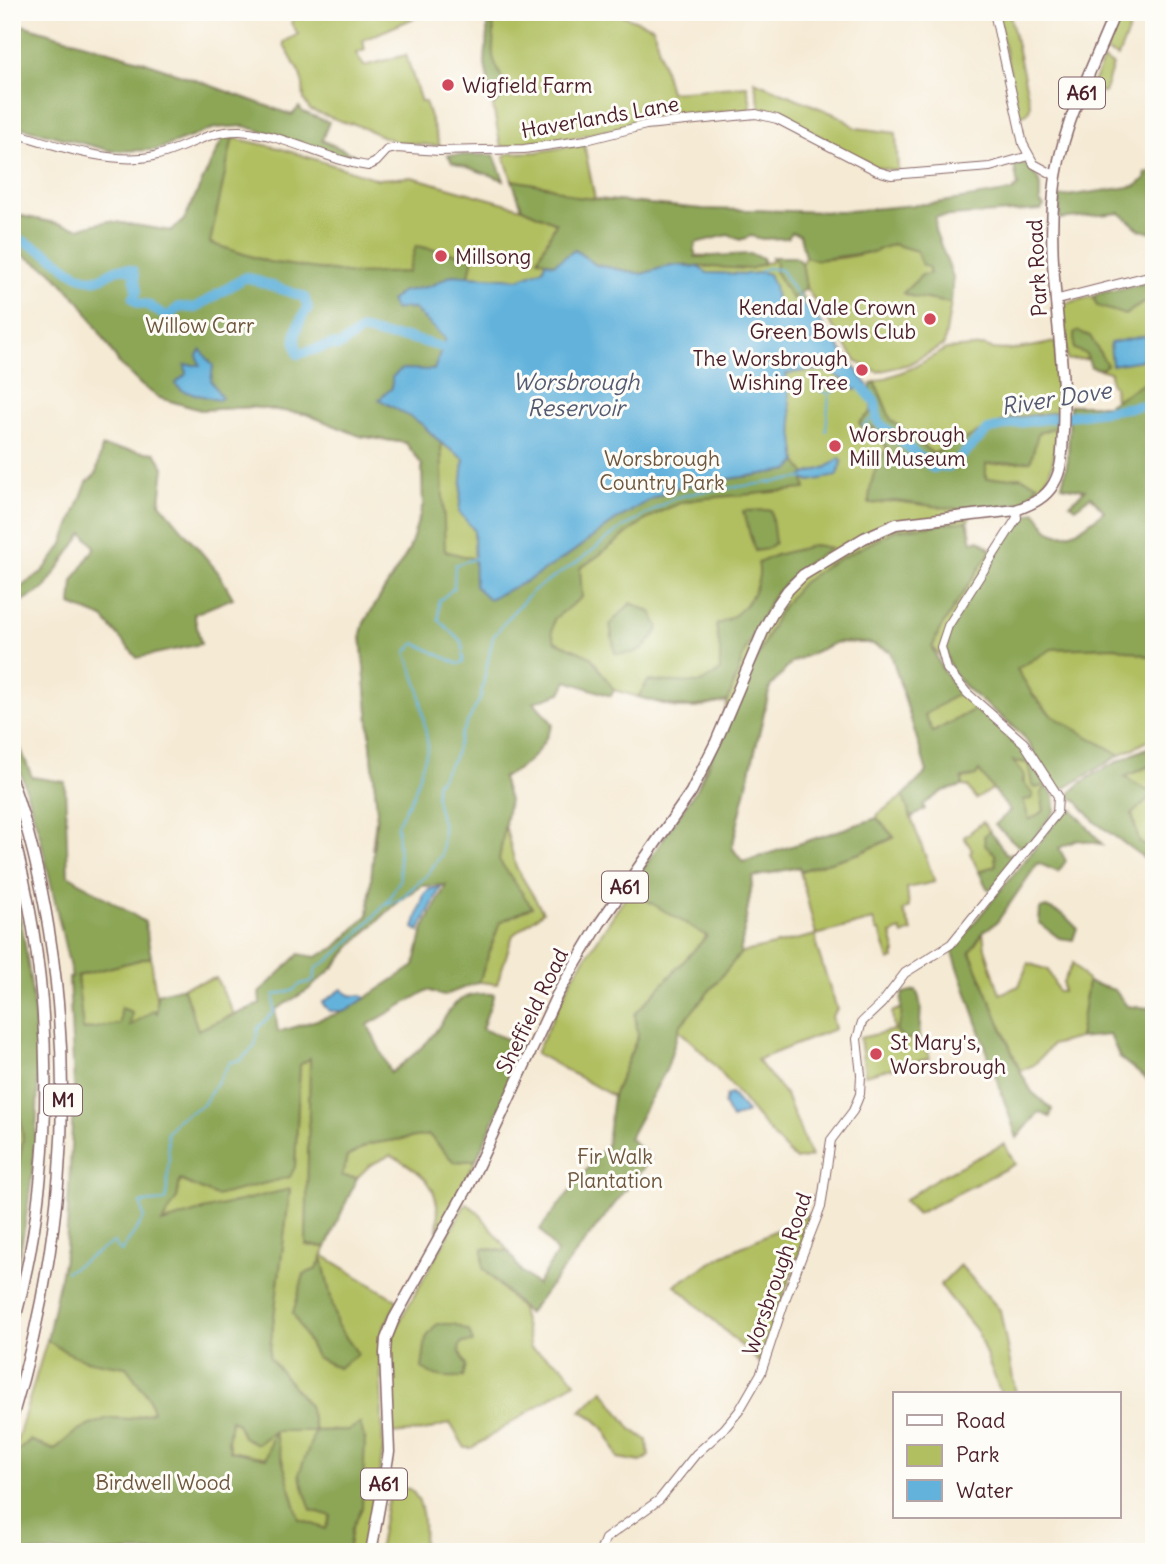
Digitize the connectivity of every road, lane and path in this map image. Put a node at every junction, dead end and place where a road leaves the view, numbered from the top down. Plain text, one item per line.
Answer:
1 (994, 12) edge
2 (1115, 12) edge
3 (12, 132) edge
4 (1029, 156) junction
5 (1056, 176) junction
6 (1154, 275) edge
7 (1056, 300) junction
8 (1016, 510) junction
9 (12, 782) edge
10 (12, 831) edge
11 (12, 1331) edge
12 (12, 1418) edge
13 (371, 1552) edge
14 (600, 1552) edge

1 - 4 street
2 - 5 highway, Park Road / A61
3 - 4 street, Haverlands Lane
4 - 5 street
5 - 7 highway, Park Road / A61
6 - 7 main road
7 - 8 highway, Park Road / A61
8 - 13 highway, Sheffield Road / A61
8 - 14 street, Worsbrough Road
9 - 12 highway, M1
10 - 11 highway, M1

